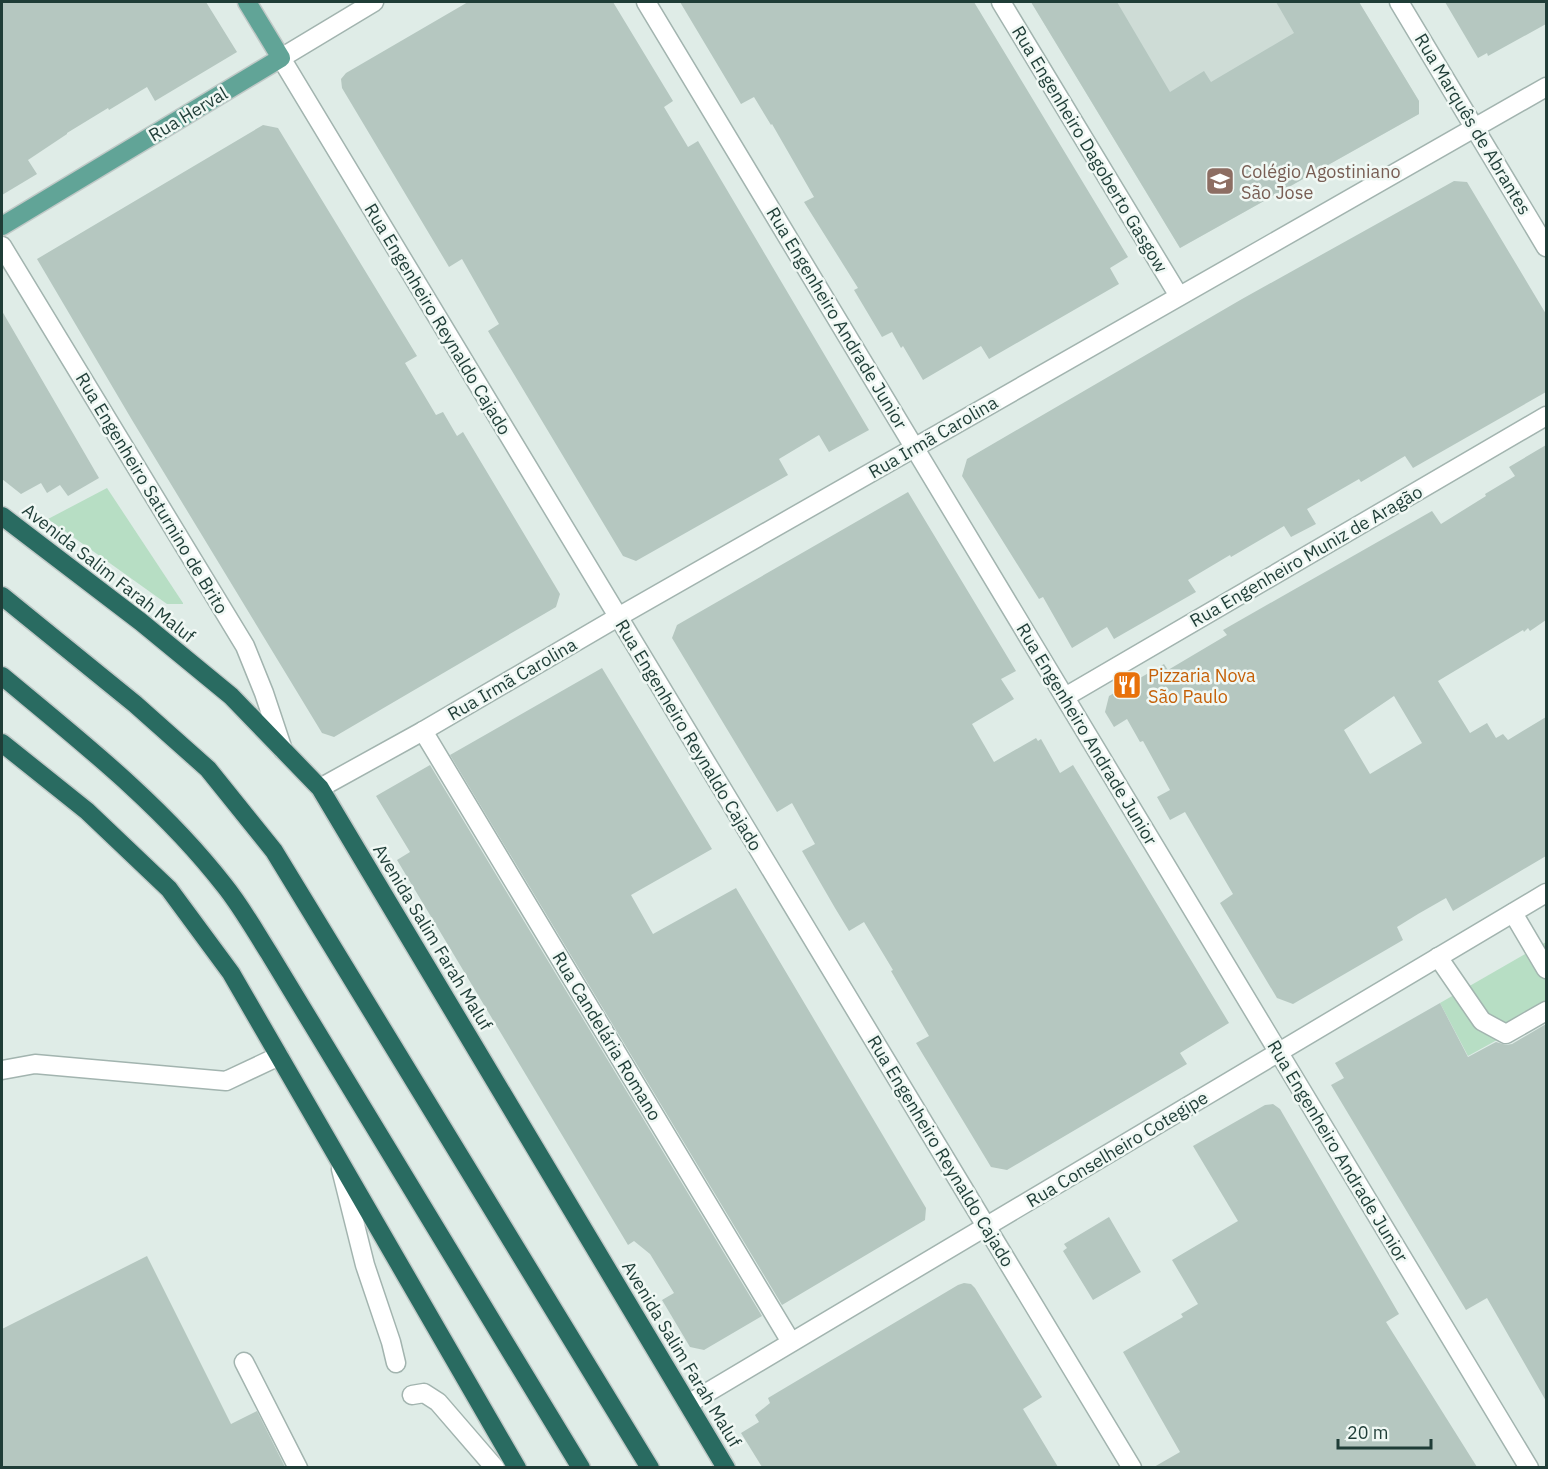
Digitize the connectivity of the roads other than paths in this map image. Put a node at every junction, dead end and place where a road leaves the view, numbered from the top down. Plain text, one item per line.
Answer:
1 (247, 2) edge
2 (374, 2) edge
3 (646, 2) edge
4 (1001, 2) edge
5 (1400, 2) edge
6 (281, 58) junction
7 (1546, 87) edge
8 (1475, 128) junction
9 (2, 226) edge
10 (2, 246) edge
11 (1546, 247) edge
12 (1179, 296) junction
13 (1546, 416) edge
14 (915, 447) junction
15 (2, 516) edge
16 (2, 596) edge
17 (618, 617) junction
18 (2, 675) edge
19 (1065, 697) junction
20 (423, 731) junction
21 (2, 743) edge
22 (283, 750) junction
23 (320, 788) junction
24 (1546, 893) edge
25 (1513, 913) junction
26 (1438, 957) junction
27 (1546, 969) edge
28 (1546, 1011) edge
29 (1279, 1052) junction
30 (279, 1056) junction
31 (2, 1070) edge
32 (338, 1158) junction
33 (986, 1226) junction
34 (791, 1342) junction
35 (244, 1362) dead end
36 (396, 1363) dead end
37 (412, 1395) dead end
38 (688, 1404) junction
39 (298, 1467) edge
40 (495, 1467) edge
41 (517, 1467) edge
42 (581, 1467) edge
43 (650, 1467) edge
44 (726, 1467) edge
45 (1132, 1467) edge
46 (1529, 1467) edge

1 - 6 main road, Rua Engenheiro Reynaldo Cajado
2 - 6 street, Rua Herval
3 - 14 street, Rua Engenheiro Andrade Junior
4 - 12 street, Rua Engenheiro Dagoberto Gasgow
5 - 8 street, Rua Marquês de Abrantes
6 - 9 main road, Rua Herval
6 - 17 street, Rua Engenheiro Reynaldo Cajado
7 - 8 street, Rua Irmã Carolina
8 - 11 street, Rua Marquês de Abrantes
8 - 12 street, Rua Irmã Carolina
10 - 22 street, Rua Engenheiro Saturnino de Brito
12 - 14 street, Rua Irmã Carolina
13 - 19 street, Rua Engenheiro Muniz de Aragão
14 - 17 street, Rua Irmã Carolina
14 - 19 street, Rua Engenheiro Andrade Junior
15 - 22 highway, Avenida Salim Farah Maluf
16 - 43 highway
17 - 20 street, Rua Irmã Carolina
17 - 33 street, Rua Engenheiro Reynaldo Cajado
18 - 42 highway
19 - 29 street, Rua Engenheiro Andrade Junior
20 - 23 street, Rua Irmã Carolina
20 - 34 street, Rua Candelária Romano
21 - 30 highway
22 - 23 highway, Avenida Salim Farah Maluf
23 - 38 highway, Avenida Salim Farah Maluf
24 - 25 street, Rua Conselheiro Cotegipe
25 - 26 street, Rua Conselheiro Cotegipe
25 - 27 street
26 - 28 street
26 - 29 street, Rua Conselheiro Cotegipe
29 - 33 street, Rua Conselheiro Cotegipe
29 - 46 street, Rua Engenheiro Andrade Junior
30 - 31 street
30 - 32 highway
32 - 36 street
32 - 41 highway
33 - 34 street, Rua Conselheiro Cotegipe
33 - 45 street, Rua Engenheiro Reynaldo Cajado
34 - 38 street, Rua Conselheiro Cotegipe
35 - 39 street
37 - 40 street
38 - 44 highway, Avenida Salim Farah Maluf

